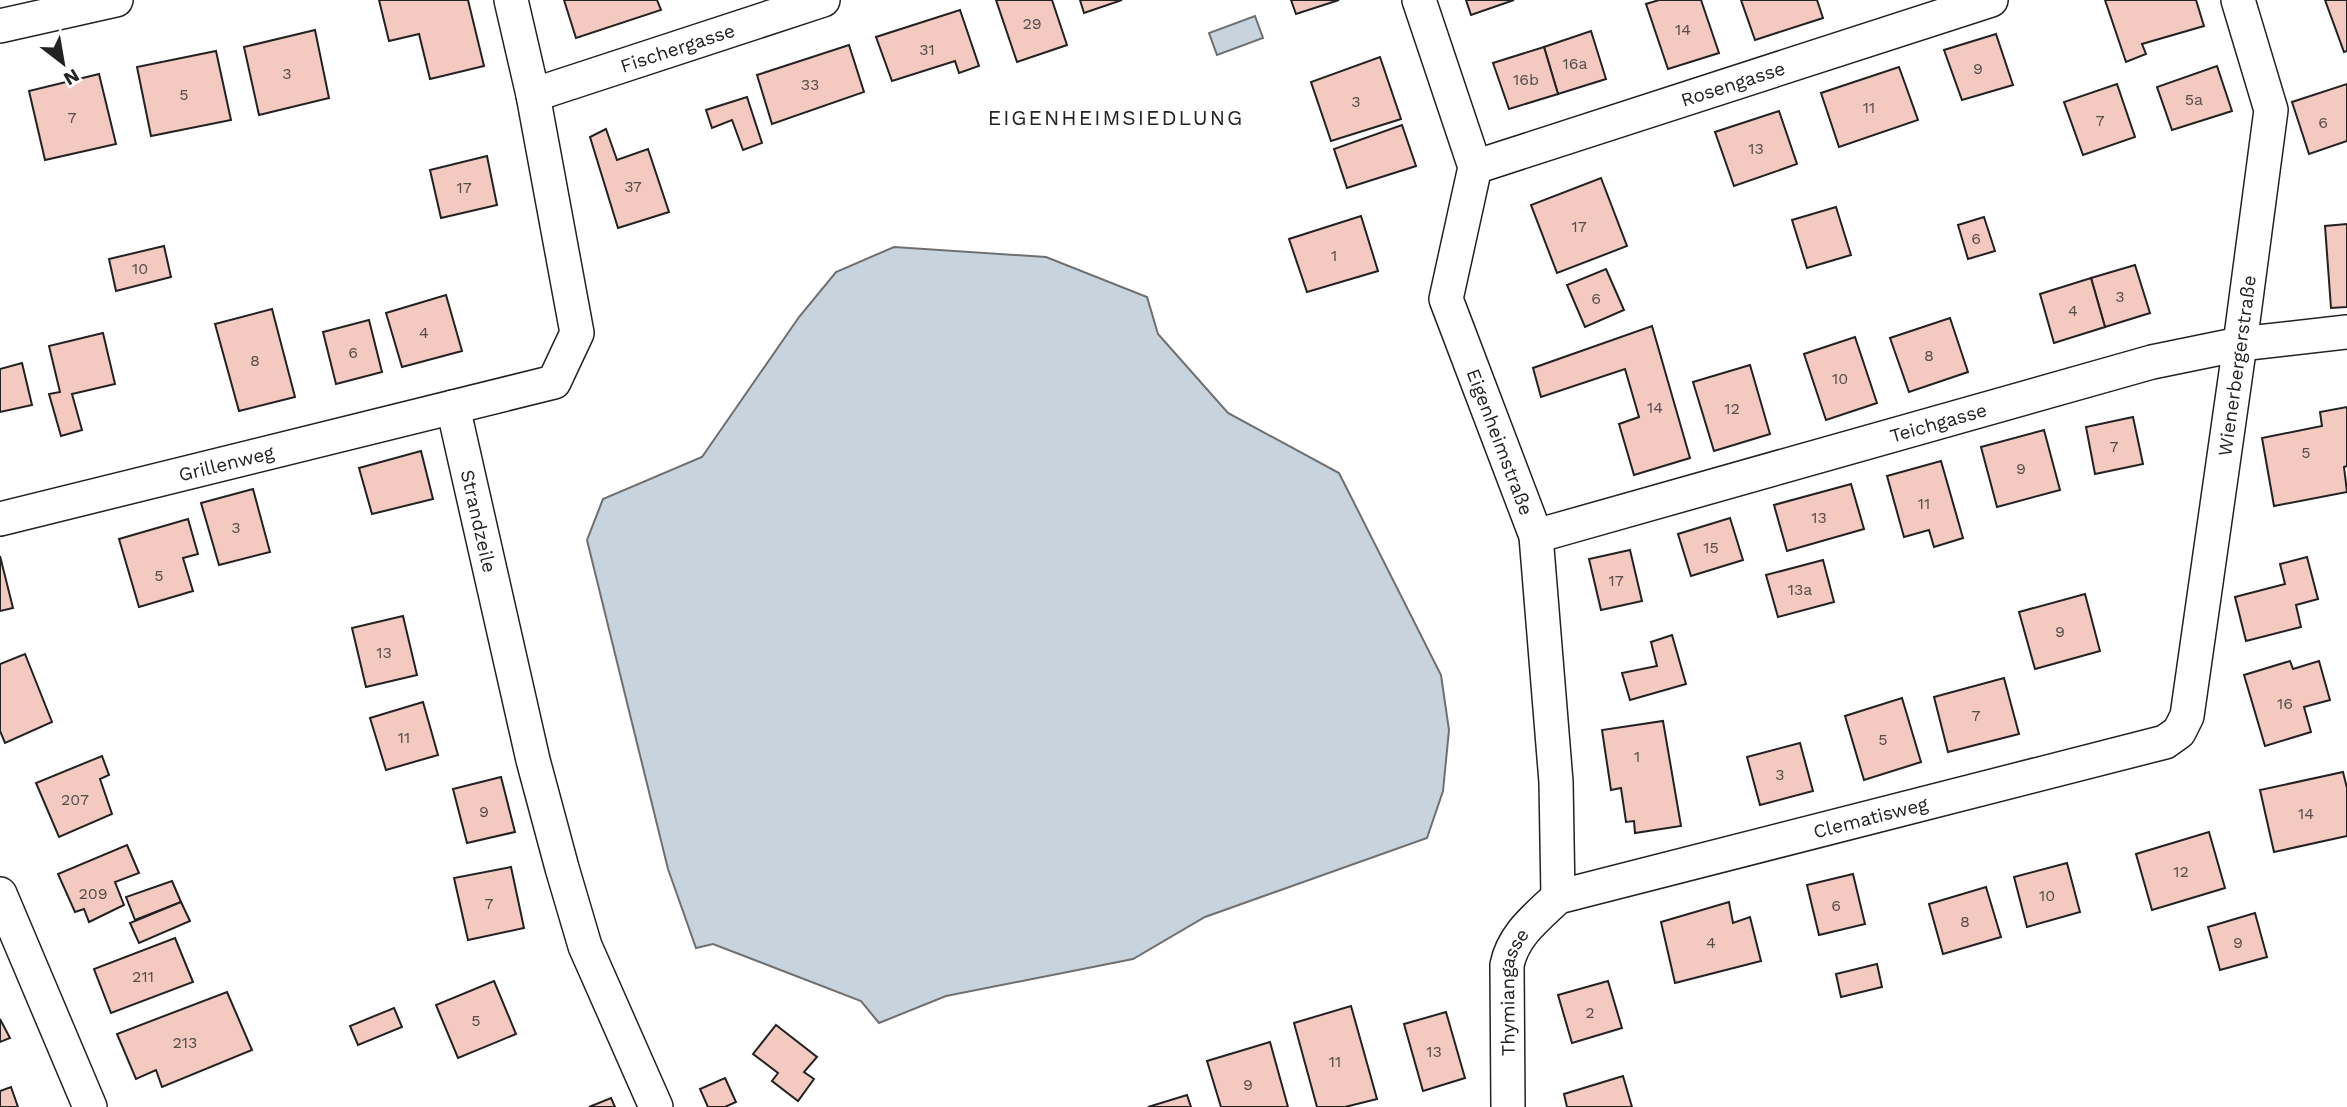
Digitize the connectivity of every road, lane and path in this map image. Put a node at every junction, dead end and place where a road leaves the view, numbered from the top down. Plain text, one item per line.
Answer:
1 (116, 0) edge
2 (511, 0) edge
3 (823, 0) edge
4 (1419, 0) edge
5 (1991, 0) edge
6 (2238, 0) edge
7 (0, 26) edge
8 (533, 95) junction
9 (1475, 167) junction
10 (2347, 332) edge
11 (2240, 344) junction
12 (453, 407) junction
13 (0, 519) edge
14 (1536, 536) junction
15 (2179, 732) joint
16 (0, 894) edge
17 (1558, 897) junction
18 (90, 1107) edge
19 (656, 1107) edge
20 (1508, 1107) edge

1 - 7 street
2 - 8 street
3 - 8 street, Fischergasse
4 - 9 street
5 - 9 street, Rosengasse
6 - 11 street, Wienerbergerstraße
8 - 12 street
9 - 14 street, Eigenheimstraße
10 - 11 street, Teichgasse
11 - 14 street, Teichgasse
11 - 15 street, Wienerbergerstraße
12 - 13 street, Grillenweg
12 - 19 street, Strandzeile
14 - 17 street, Eigenheimstraße
15 - 17 street, Clematisweg
16 - 18 street
17 - 20 street, Thymiangasse

